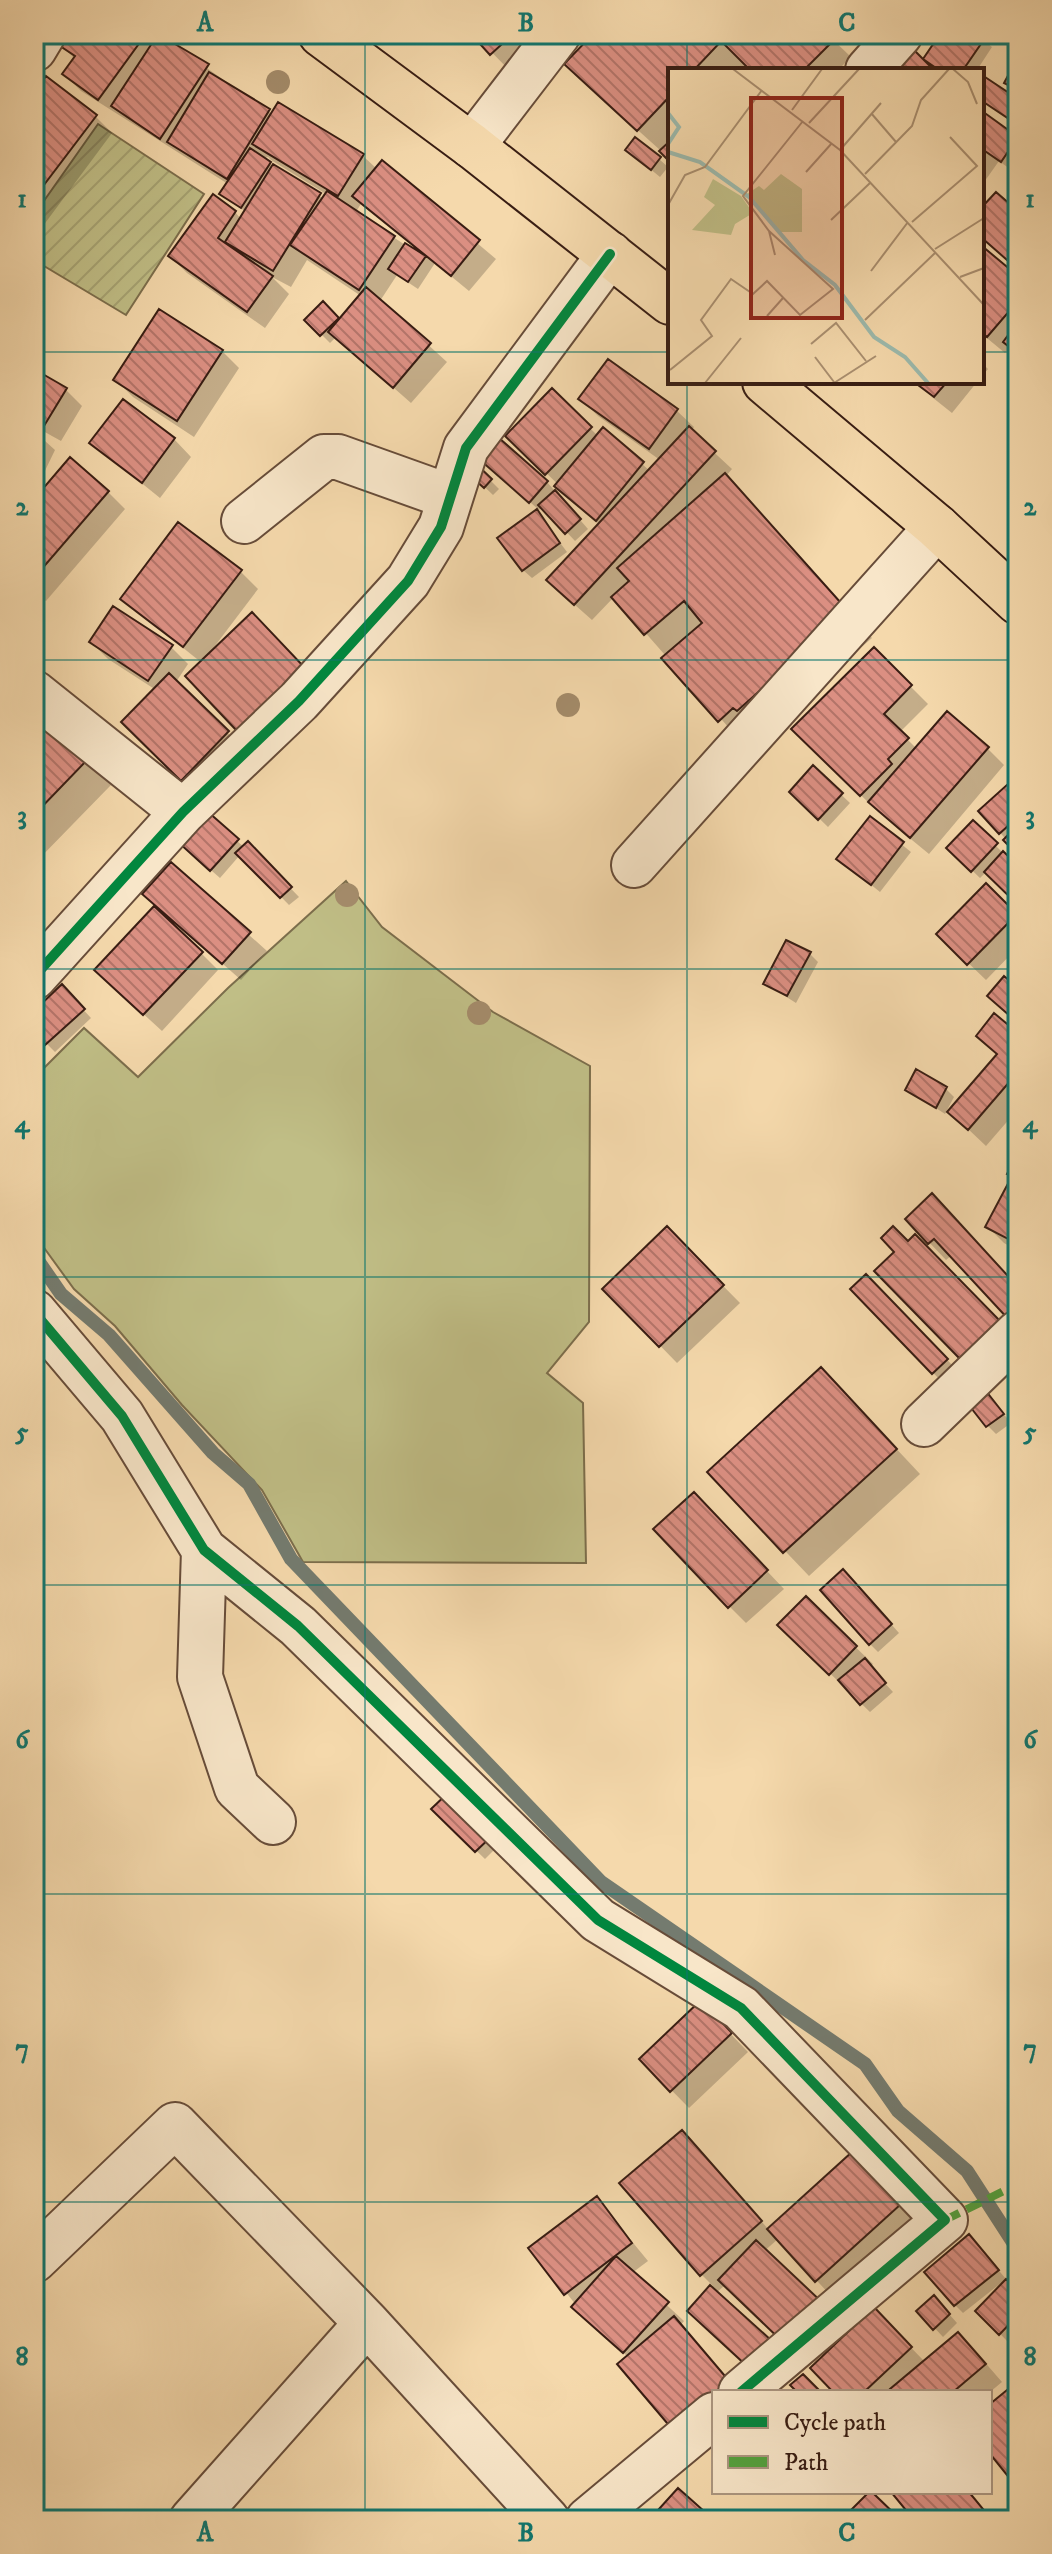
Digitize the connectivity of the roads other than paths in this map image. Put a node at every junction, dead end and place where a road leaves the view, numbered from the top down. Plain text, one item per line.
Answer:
1 (43, 34) edge
2 (321, 34) edge
3 (558, 34) edge
4 (900, 34) edge
5 (34, 49) edge
6 (870, 68) edge
7 (472, 146) junction
8 (610, 254) junction
9 (668, 295) edge
10 (767, 384) edge
11 (450, 497) junction
12 (244, 521) dead end
13 (937, 527) junction
14 (1018, 602) edge
15 (34, 693) edge
16 (183, 812) junction
17 (634, 865) dead end
18 (34, 977) edge
19 (34, 1312) edge
20 (1018, 1333) edge
21 (924, 1424) dead end
22 (204, 1550) junction
23 (273, 1822) dead end
24 (34, 2260) edge
25 (367, 2323) junction
26 (743, 2390) edge
27 (712, 2417) edge
28 (192, 2520) edge
29 (547, 2520) edge
30 (588, 2520) edge

1 - 5 street
2 - 7 main road
3 - 7 street
4 - 6 street
7 - 8 main road
8 - 9 main road
8 - 11 street
10 - 13 main road
11 - 12 street
11 - 16 street
13 - 14 main road
13 - 17 street
15 - 16 street
16 - 18 street
19 - 22 street
20 - 21 street
22 - 23 street
22 - 26 street
24 - 25 street
25 - 28 street
25 - 29 street
27 - 30 street

